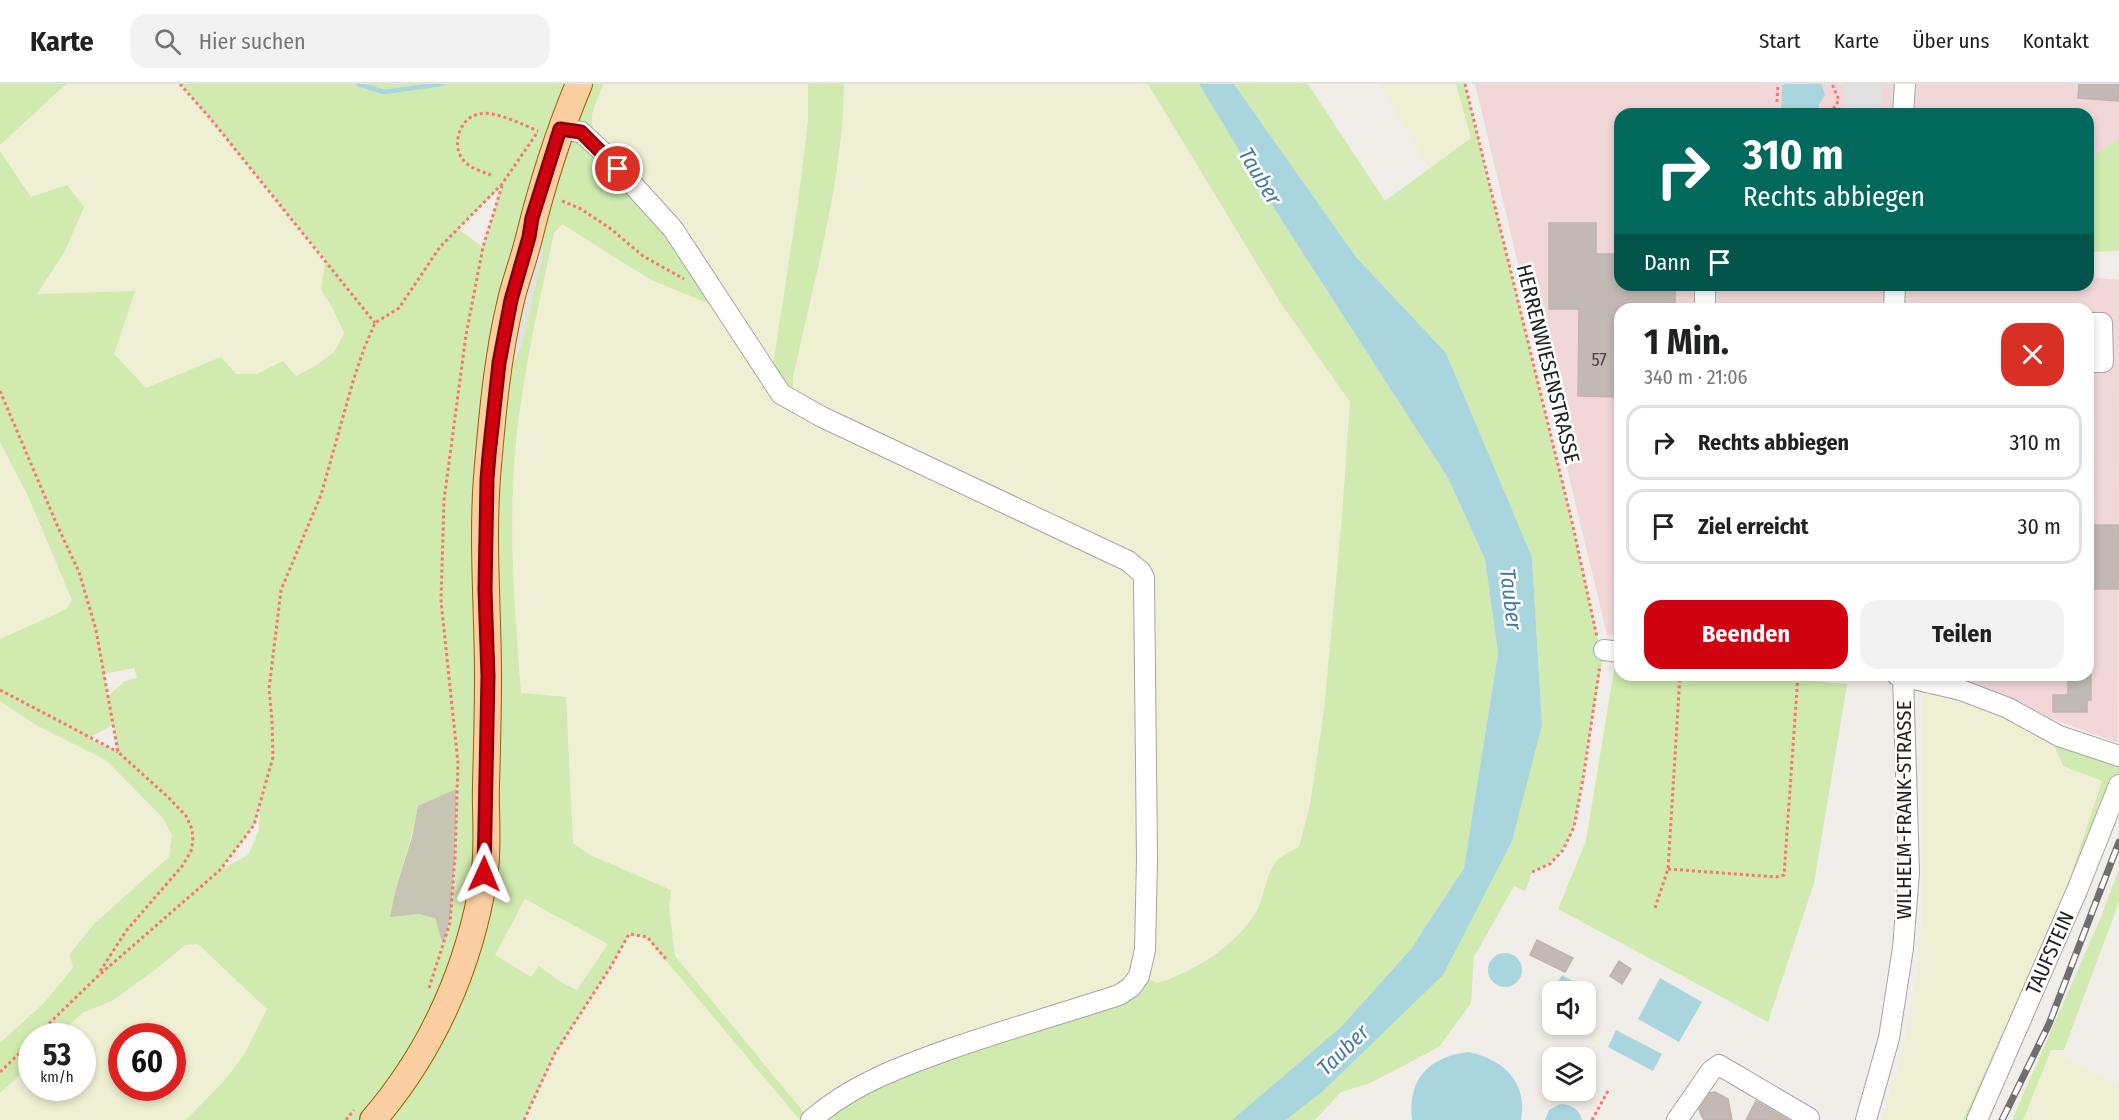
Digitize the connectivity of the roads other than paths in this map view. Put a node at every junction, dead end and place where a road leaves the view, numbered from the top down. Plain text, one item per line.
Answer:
1 (579, 84) edge
2 (1905, 84) edge
3 (1903, 108) edge
4 (549, 130) junction
5 (2094, 323) edge
6 (2094, 362) edge
7 (1903, 681) edge
8 (1926, 681) edge
9 (2119, 756) edge
10 (2119, 785) edge
11 (366, 1112) edge
12 (811, 1120) edge
13 (1677, 1120) edge
14 (1808, 1120) edge
15 (1866, 1120) edge
16 (1977, 1120) edge

1 - 4 main road
2 - 3 street
4 - 11 main road
4 - 12 street
5 - 6 street
7 - 15 street, WILHELM-FRANK-STRASSE
8 - 9 street
10 - 16 street, TAUFSTEIN
13 - 14 street

